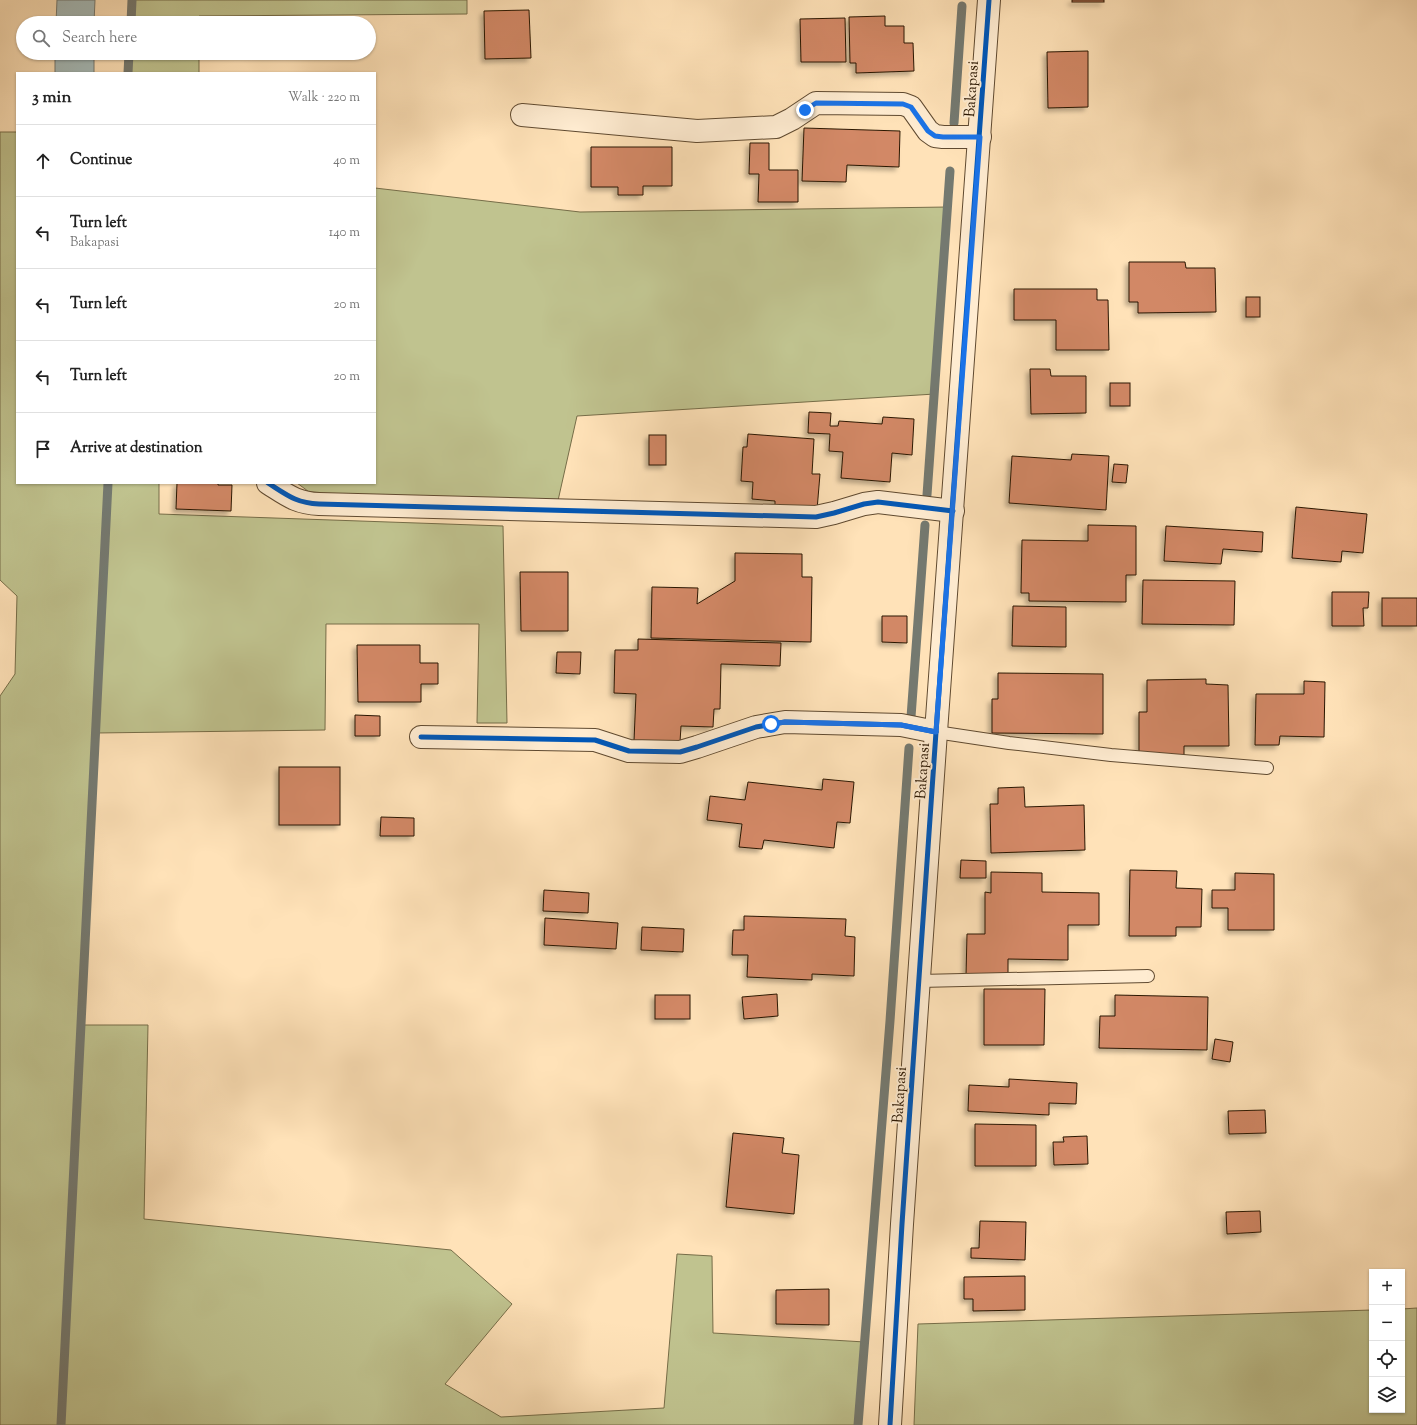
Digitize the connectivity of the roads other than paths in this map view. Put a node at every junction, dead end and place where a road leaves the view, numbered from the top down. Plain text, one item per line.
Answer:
1 (989, 0) edge
2 (522, 115) dead end
3 (980, 137) junction
4 (270, 484) edge
5 (952, 511) junction
6 (936, 732) junction
7 (421, 737) dead end
8 (1267, 768) dead end
9 (1148, 976) dead end
10 (919, 981) junction
11 (890, 1425) edge

1 - 3 street, Bakapasi
2 - 3 street
3 - 5 street, Bakapasi
4 - 5 street
5 - 6 street, Bakapasi
6 - 7 street
6 - 8 lane
6 - 10 street, Bakapasi
9 - 10 lane
10 - 11 street, Bakapasi

